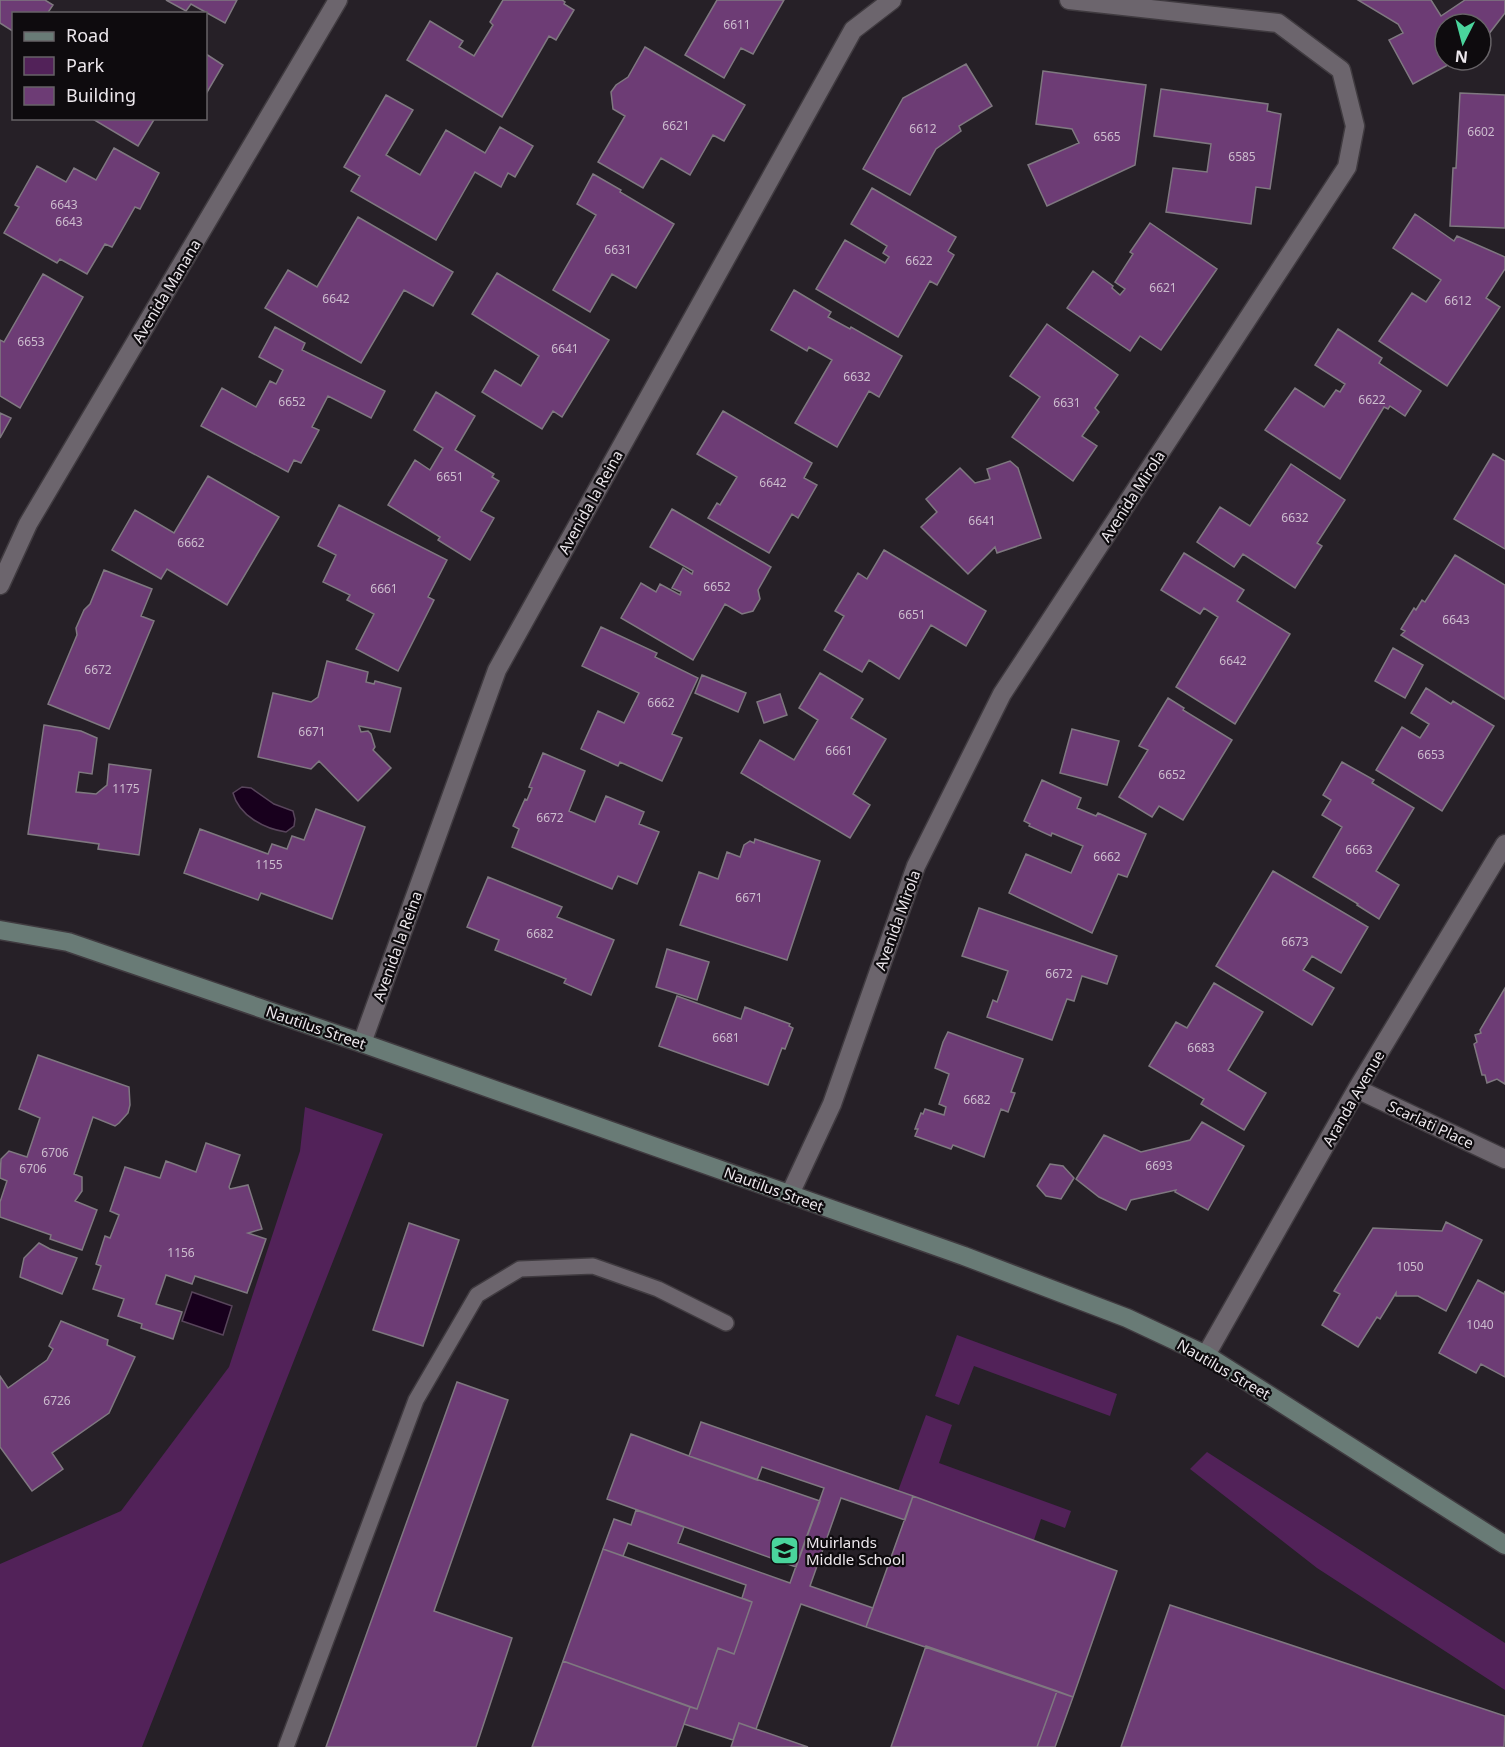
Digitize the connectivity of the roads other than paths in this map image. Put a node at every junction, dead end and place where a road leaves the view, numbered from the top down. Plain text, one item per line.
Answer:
1 (338, 0) edge
2 (892, 0) edge
3 (1069, 0) edge
4 (0, 585) edge
5 (1505, 844) edge
6 (0, 930) edge
7 (362, 1043) junction
8 (1357, 1089) junction
9 (1505, 1159) edge
10 (790, 1194) junction
11 (726, 1323) dead end
12 (1206, 1355) junction
13 (1505, 1545) edge
14 (286, 1747) edge

1 - 4 street, Avenida Manana
2 - 7 street, Avenida la Reina
3 - 10 street, Avenida Mirola
5 - 8 street, Aranda Avenue
6 - 7 main road, Nautilus Street
7 - 10 main road, Nautilus Street
8 - 9 street, Scarlati Place
8 - 12 street, Aranda Avenue
10 - 12 main road, Nautilus Street
11 - 14 lane
12 - 13 main road, Nautilus Street

